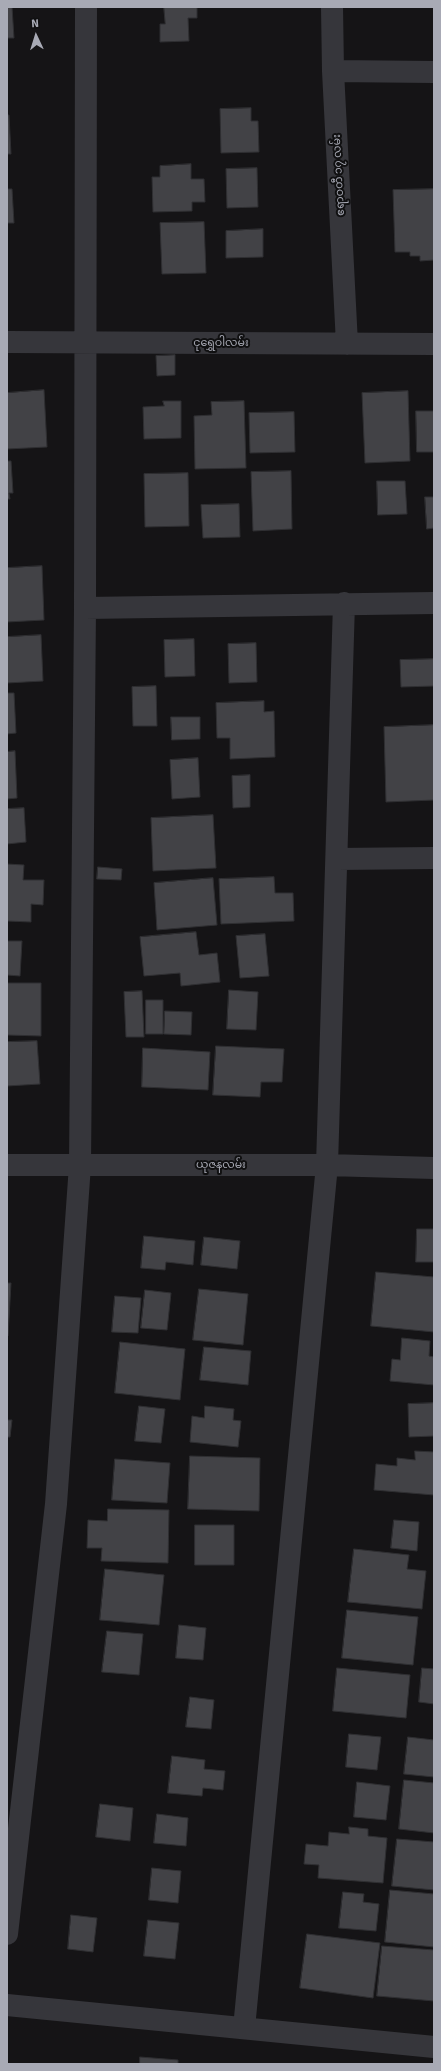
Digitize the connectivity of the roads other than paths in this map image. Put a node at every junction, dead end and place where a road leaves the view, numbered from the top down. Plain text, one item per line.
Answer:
1 (86, 7) edge
2 (332, 7) edge
3 (333, 71) junction
4 (434, 72) edge
5 (7, 342) edge
6 (86, 343) junction
7 (347, 344) junction
8 (434, 344) edge
9 (344, 603) junction
10 (434, 603) edge
11 (85, 608) junction
12 (434, 858) edge
13 (337, 859) junction
14 (7, 1165) edge
15 (80, 1165) junction
16 (327, 1165) junction
17 (434, 1168) edge
18 (7, 1934) edge
19 (7, 2005) edge
20 (244, 2028) junction
21 (434, 2047) edge

1 - 6 street
2 - 3 street, ဧရာဝတီ ၁၇ လမ်း
3 - 4 street
3 - 7 street, ဧရာဝတီ ၁၇ လမ်း
5 - 6 street, ငုရွှေဝါလမ်း
6 - 7 street, ငုရွှေဝါလမ်း
6 - 11 street
7 - 8 street, ငုရွှေဝါလမ်း
9 - 10 street
9 - 11 street
9 - 13 street
11 - 15 street
12 - 13 street
13 - 16 street
14 - 15 street, ယုဇနလမ်း
15 - 16 street, ယုဇနလမ်း
15 - 18 street
16 - 17 street, ယုဇနလမ်း
16 - 20 street
19 - 20 street
20 - 21 street

